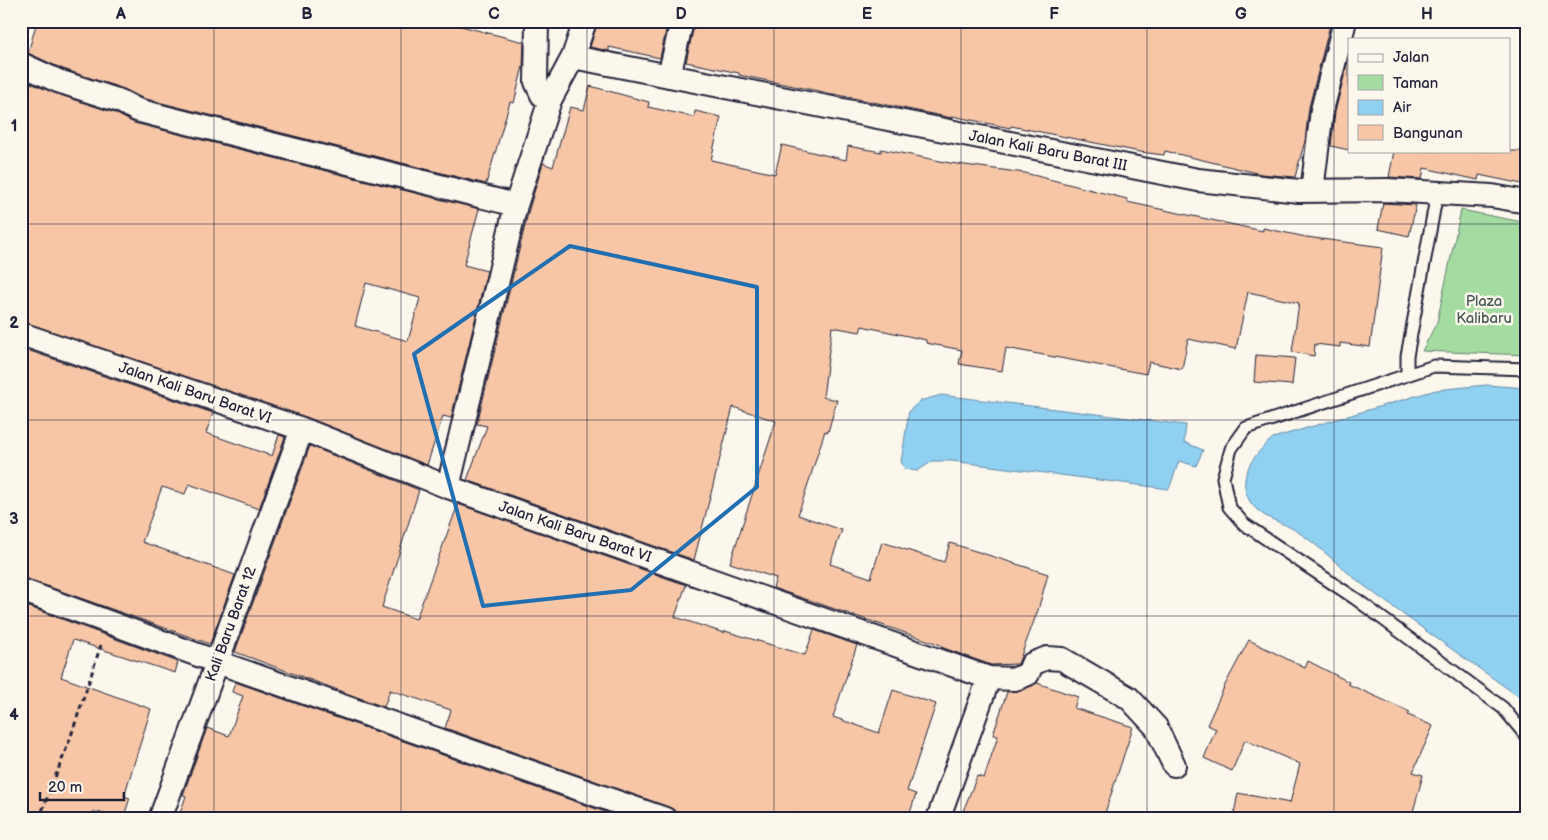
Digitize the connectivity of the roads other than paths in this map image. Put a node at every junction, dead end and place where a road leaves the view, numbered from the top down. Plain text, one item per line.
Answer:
1 (537, 21) edge
2 (585, 21) edge
3 (682, 21) edge
4 (1345, 21) edge
5 (573, 57) junction
6 (21, 64) edge
7 (669, 76) junction
8 (550, 100) junction
9 (1312, 191) junction
10 (1437, 193) junction
11 (1527, 202) edge
12 (516, 204) junction
13 (21, 334) edge
14 (1527, 369) edge
15 (1407, 374) junction
16 (302, 429) junction
17 (448, 487) junction
18 (21, 590) edge
19 (217, 662) junction
20 (989, 678) junction
21 (1527, 737) edge
22 (1174, 765) dead end
23 (160, 819) edge
24 (665, 819) edge
25 (938, 819) edge

1 - 8 street
2 - 5 street
3 - 7 street
4 - 9 street
5 - 7 street, Jalan Kali Baru Barat III
5 - 8 street
6 - 12 street
7 - 9 street, Jalan Kali Baru Barat III
8 - 12 street
9 - 10 street, Jalan Kali Baru Barat III
10 - 11 street, Jalan Kali Baru Barat III
10 - 15 lane
12 - 17 street
13 - 16 street, Jalan Kali Baru Barat VI
14 - 15 lane
15 - 21 lane
16 - 17 street, Jalan Kali Baru Barat VI
16 - 19 street, Kali Baru Barat 12
17 - 20 street, Jalan Kali Baru Barat VI
18 - 19 street
19 - 23 street, Kali Baru Barat 12
19 - 24 street
20 - 22 street, Jalan Kali Baru Barat VI
20 - 25 street

